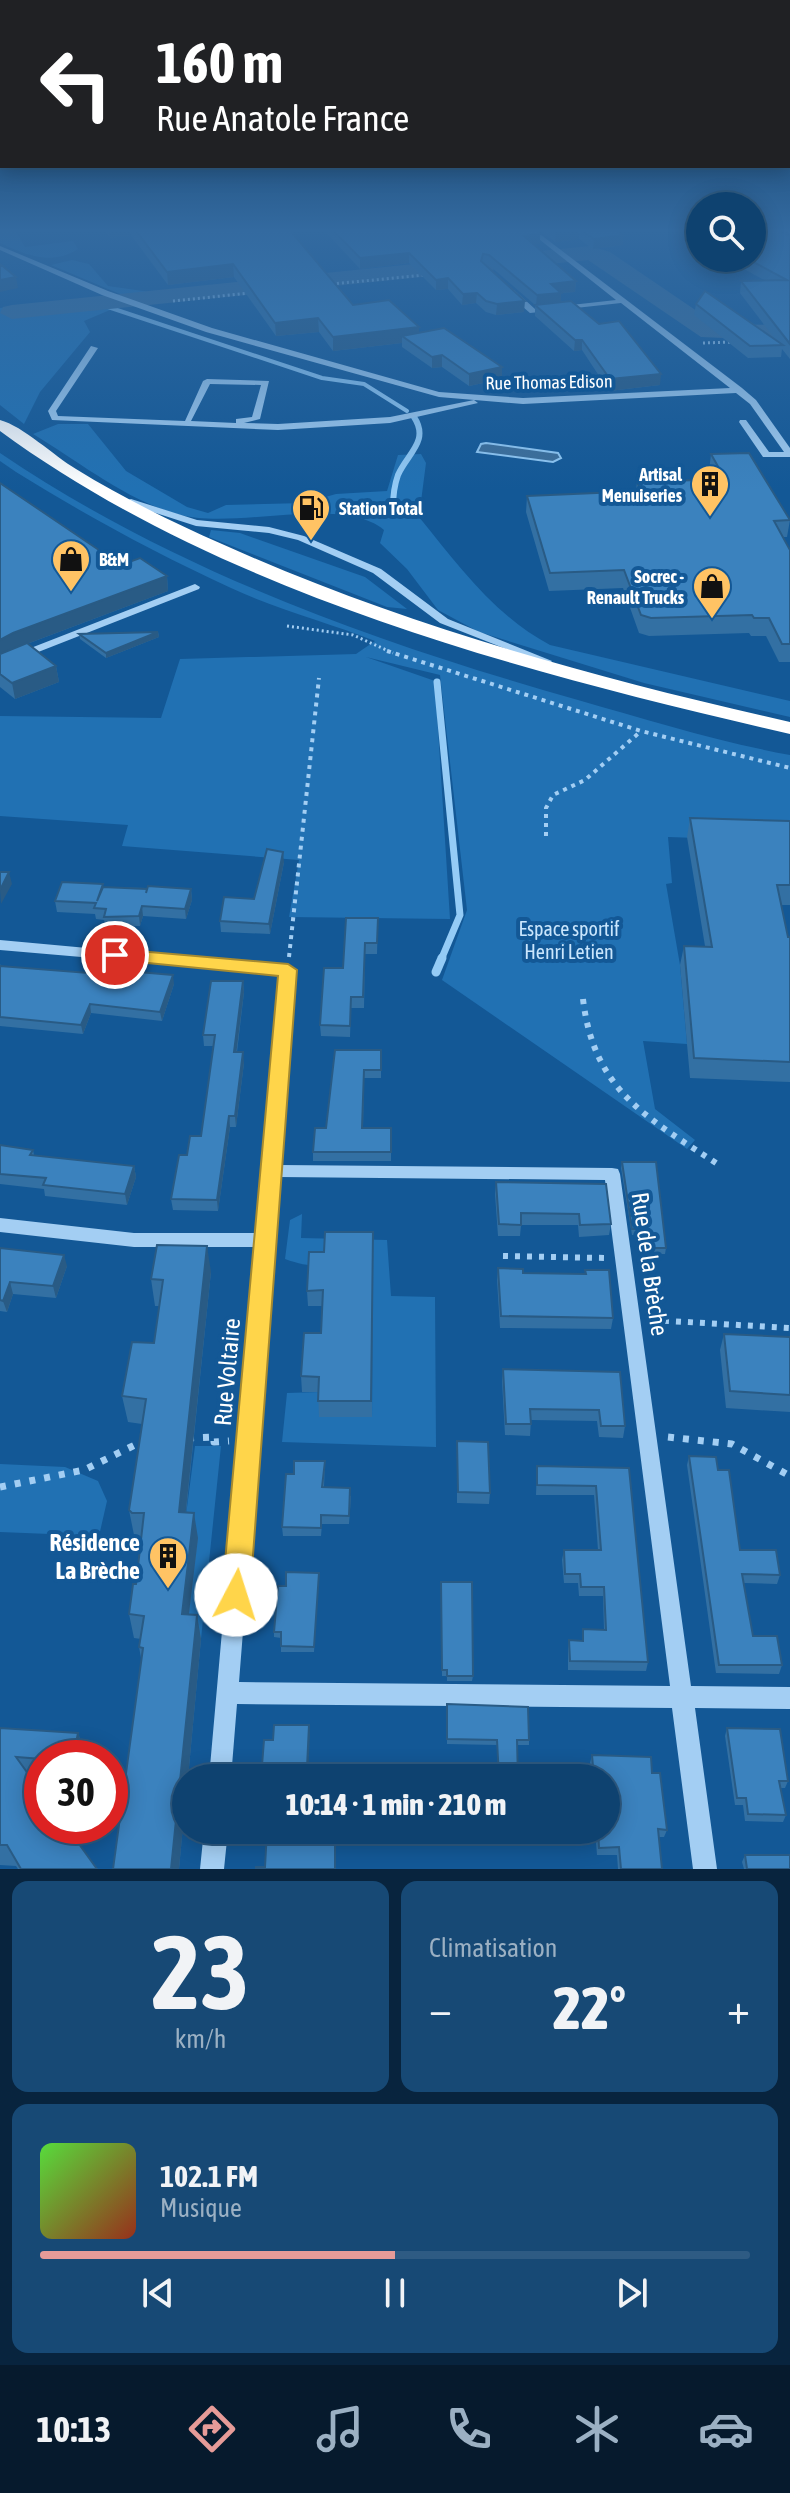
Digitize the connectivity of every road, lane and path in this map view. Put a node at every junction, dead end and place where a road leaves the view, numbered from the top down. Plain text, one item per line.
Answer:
1 (168, 315) edge
2 (641, 315) edge
3 (743, 342) edge
4 (678, 344) junction
5 (94, 348) dead end
6 (739, 390) junction
7 (486, 400) junction
8 (188, 419) junction
9 (743, 422) dead end
10 (125, 423) junction
11 (0, 424) edge
12 (0, 443) edge
13 (790, 454) edge
14 (101, 491) junction
15 (195, 587) dead end
16 (287, 626) dead end
17 (0, 664) edge
18 (319, 678) dead end
19 (602, 682) junction
20 (790, 728) edge
21 (641, 731) junction
22 (790, 743) edge
23 (790, 768) edge
24 (546, 836) dead end
25 (0, 945) edge
26 (288, 970) junction
27 (583, 999) dead end
28 (722, 1167) dead end
29 (272, 1171) junction
30 (0, 1225) edge
31 (266, 1240) junction
32 (503, 1256) dead end
33 (623, 1258) junction
34 (631, 1319) junction
35 (790, 1328) edge
36 (647, 1435) junction
37 (151, 1437) edge
38 (181, 1438) edge
39 (249, 1441) junction
40 (790, 1476) edge
41 (0, 1487) edge
42 (227, 1693) junction
43 (682, 1698) junction
44 (790, 1698) edge
45 (221, 1764) edge
46 (215, 1844) edge
47 (212, 1869) edge
48 (705, 1869) edge

1 - 7 street, Rue Thomas Edison
2 - 4 street
3 - 4 path
4 - 6 street
5 - 10 street
6 - 7 street, Rue Thomas Edison
6 - 13 street
7 - 10 street
8 - 8 street
8 - 10 street
9 - 13 street
11 - 14 highway
12 - 22 highway
14 - 19 highway
14 - 19 street
15 - 17 street
16 - 21 path
18 - 26 path
19 - 20 highway
21 - 23 path
21 - 24 path
25 - 26 street
26 - 29 street, Rue Voltaire
27 - 28 path
29 - 31 street, Rue Voltaire
29 - 33 street, Rue de la Brèche
30 - 31 street
31 - 39 street, Rue Voltaire
32 - 33 path
33 - 34 street, Rue de la Brèche
34 - 35 path
34 - 36 street, Rue de la Brèche
36 - 40 path
36 - 43 street, Rue de la Brèche
37 - 41 path
38 - 39 path
39 - 42 street, Rue Voltaire
42 - 43 street
42 - 45 street, Rue Voltaire
43 - 44 street
43 - 48 street, Rue de la Brèche
46 - 47 street

